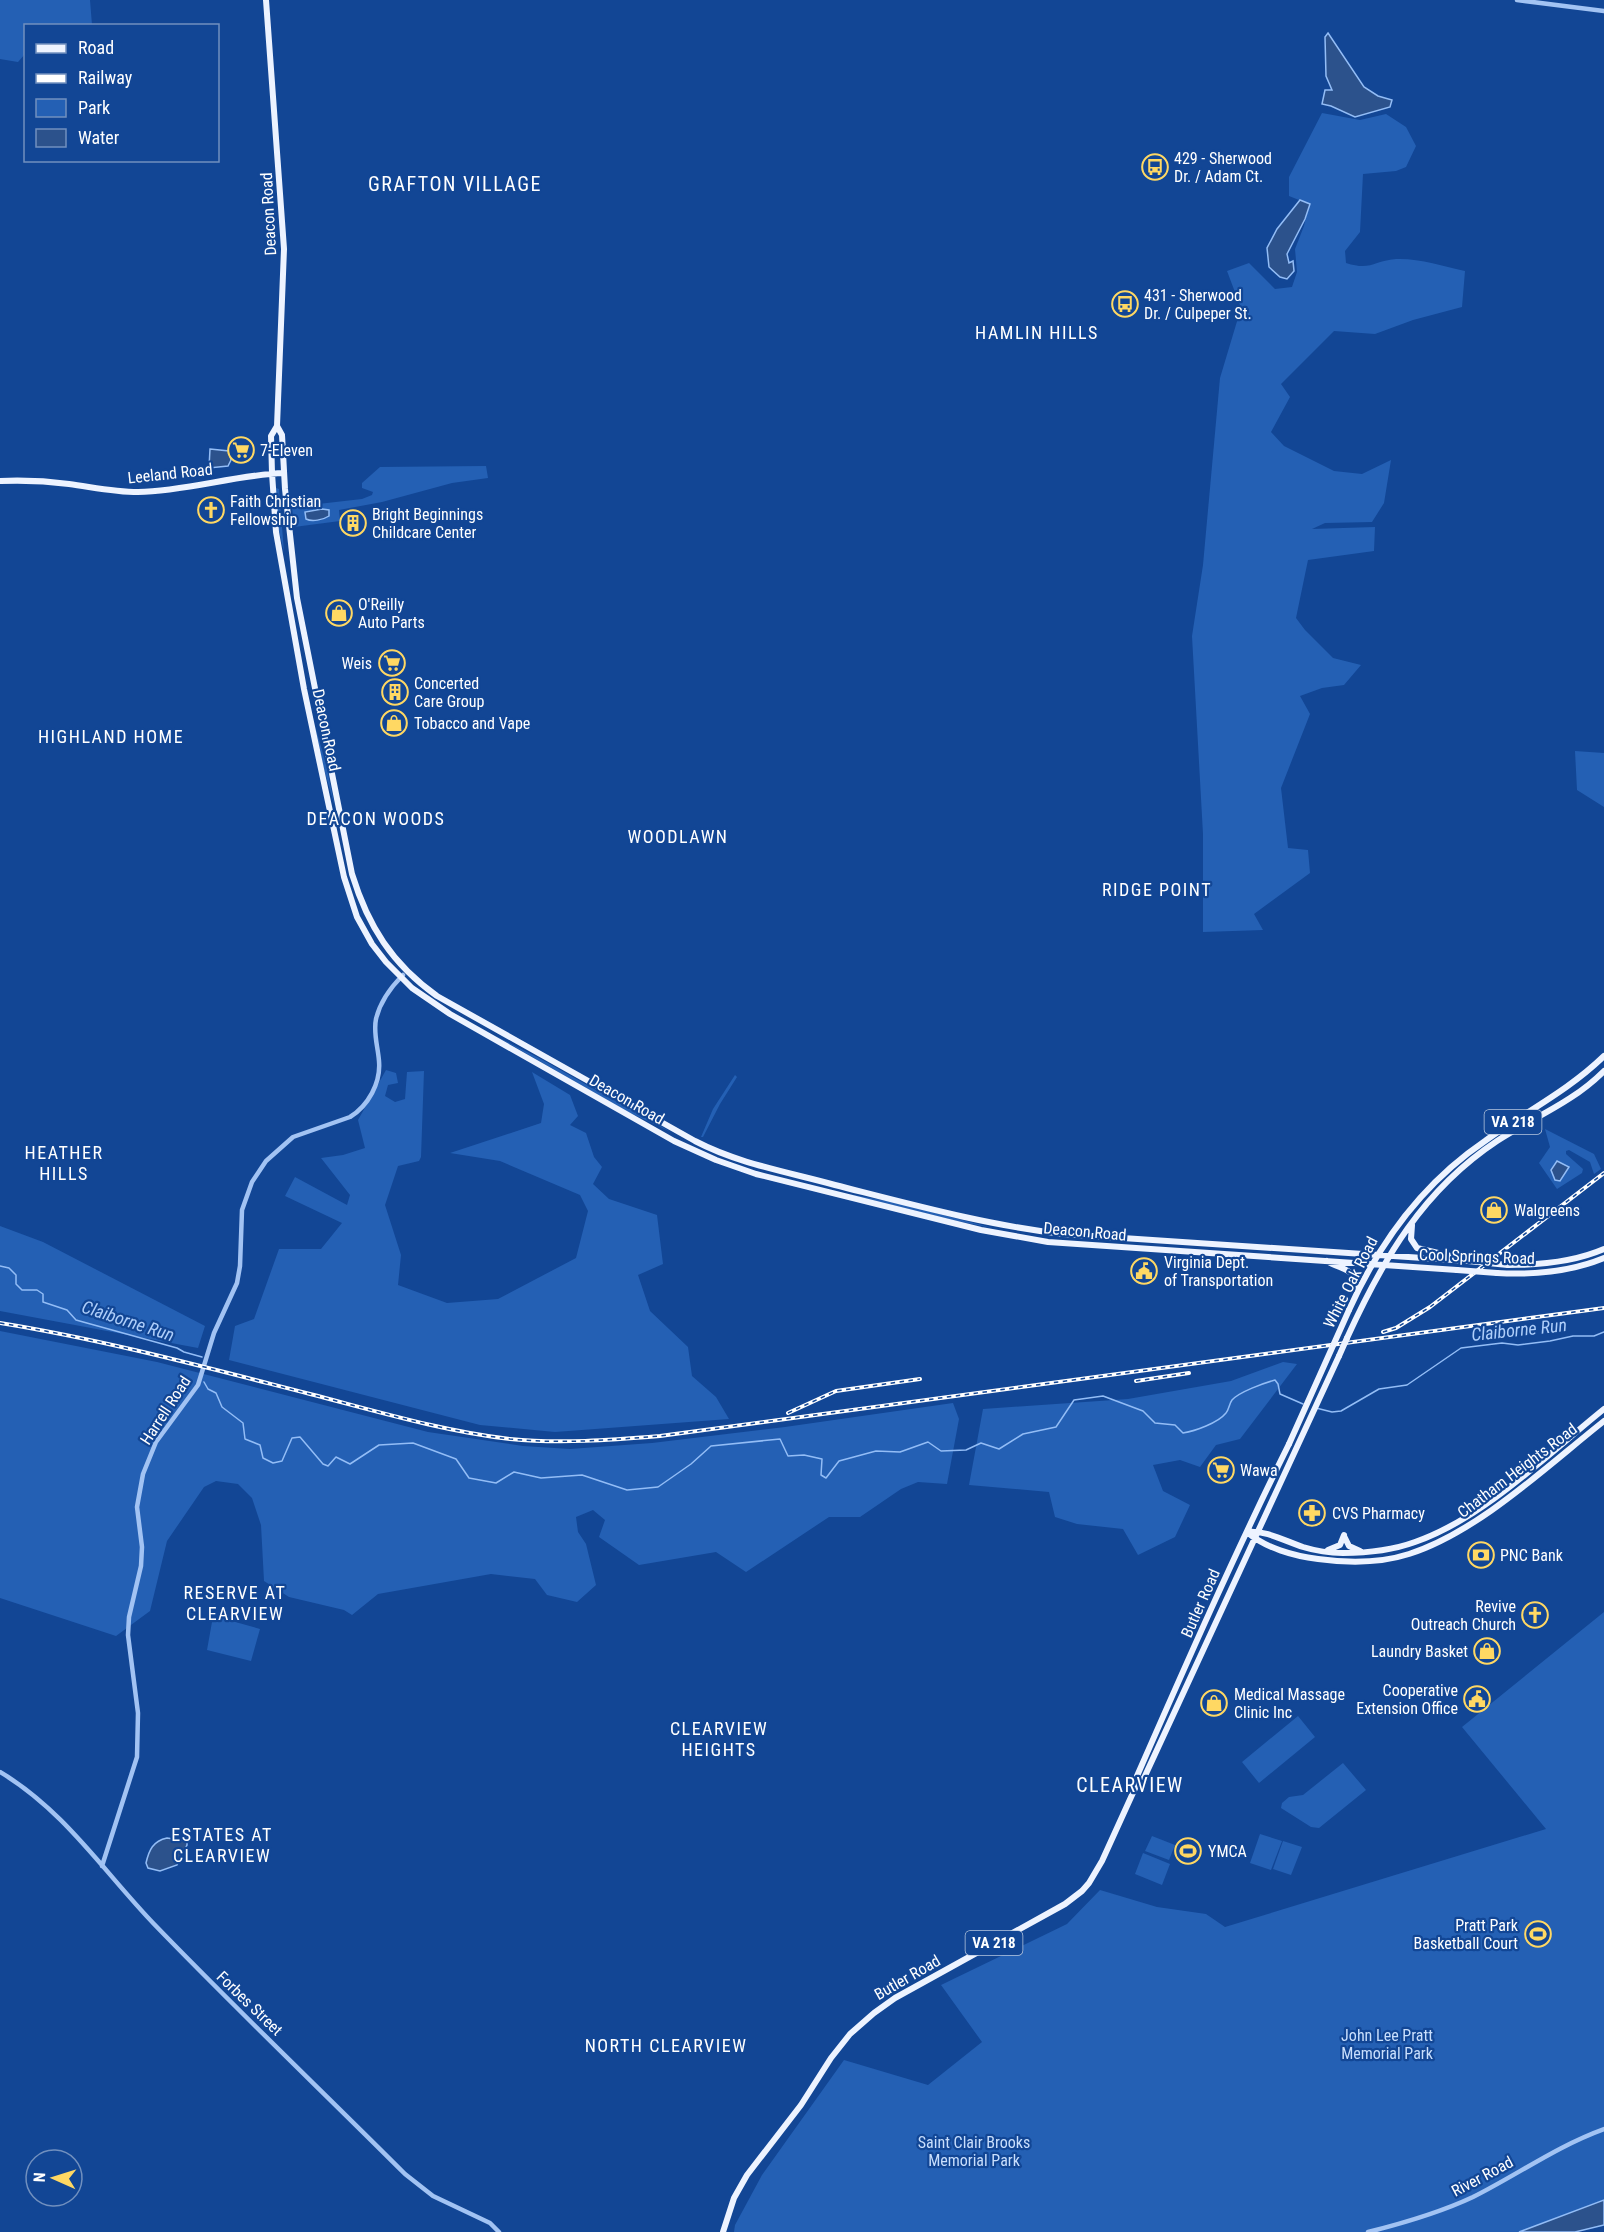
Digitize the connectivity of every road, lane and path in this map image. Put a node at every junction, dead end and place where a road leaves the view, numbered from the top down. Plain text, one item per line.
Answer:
1 (266, 0) edge
2 (1517, 0) edge
3 (1604, 11) edge
4 (277, 426) junction
5 (272, 473) junction
6 (284, 473) junction
7 (0, 480) edge
8 (407, 971) junction
9 (401, 977) junction
10 (1604, 1056) edge
11 (1604, 1071) edge
12 (1414, 1220) junction
13 (1604, 1249) edge
14 (1377, 1254) junction
15 (1389, 1255) junction
16 (1604, 1258) edge
17 (1326, 1260) junction
18 (1466, 1261) junction
19 (1371, 1264) junction
20 (1383, 1265) junction
21 (1357, 1293) junction
22 (1604, 1409) edge
23 (1604, 1421) edge
24 (1259, 1530) junction
25 (1247, 1532) junction
26 (1255, 1539) junction
27 (1322, 1552) junction
28 (1364, 1552) junction
29 (0, 1772) edge
30 (1137, 1784) junction
31 (102, 1866) junction
32 (1604, 2129) edge
33 (499, 2232) edge
34 (723, 2232) edge
35 (1368, 2232) edge

1 - 4 main road, Deacon Road
2 - 3 street
4 - 5 main road, Deacon Road
4 - 6 main road, Deacon Road
5 - 6 main road
5 - 7 main road, Leeland Road
5 - 9 main road, Deacon Road
6 - 8 main road, Deacon Road
8 - 9 street, Harrell Road
8 - 14 main road, Deacon Road
9 - 17 main road, Deacon Road
9 - 31 street, Harrell Road
10 - 14 main road, White Oak Road / VA 218
11 - 12 main road, White Oak Road / VA 218
12 - 15 main road, White Oak Road / VA 218
12 - 18 main road
13 - 18 main road, Cool Springs Road, bridge
14 - 15 main road, Deacon Road
14 - 19 main road, White Oak Road / VA 218
15 - 18 main road, Cool Springs Road
15 - 20 main road, White Oak Road / VA 218
16 - 20 main road, Cool Springs Road, bridge
17 - 19 main road, Deacon Road
17 - 21 main road
19 - 20 main road, Deacon Road
19 - 21 main road, White Oak Road / VA 218
20 - 24 main road, White Oak Road / VA 218, bridge
21 - 25 main road, White Oak Road / VA 218, bridge
22 - 28 main road, Chatham Heights Road
23 - 26 main road, Chatham Heights Road
24 - 25 main road
24 - 26 main road, VA 218
24 - 27 main road, Chatham Heights Road
25 - 26 main road, Chatham Heights Road
25 - 30 main road, Butler Road / VA 218
26 - 30 main road, Butler Road / VA 218
27 - 28 main road, Chatham Heights Road
27 - 28 main road
29 - 31 street, Forbes Street
30 - 34 main road, Butler Road / VA 218
31 - 33 street, Forbes Street
32 - 35 street, River Road

